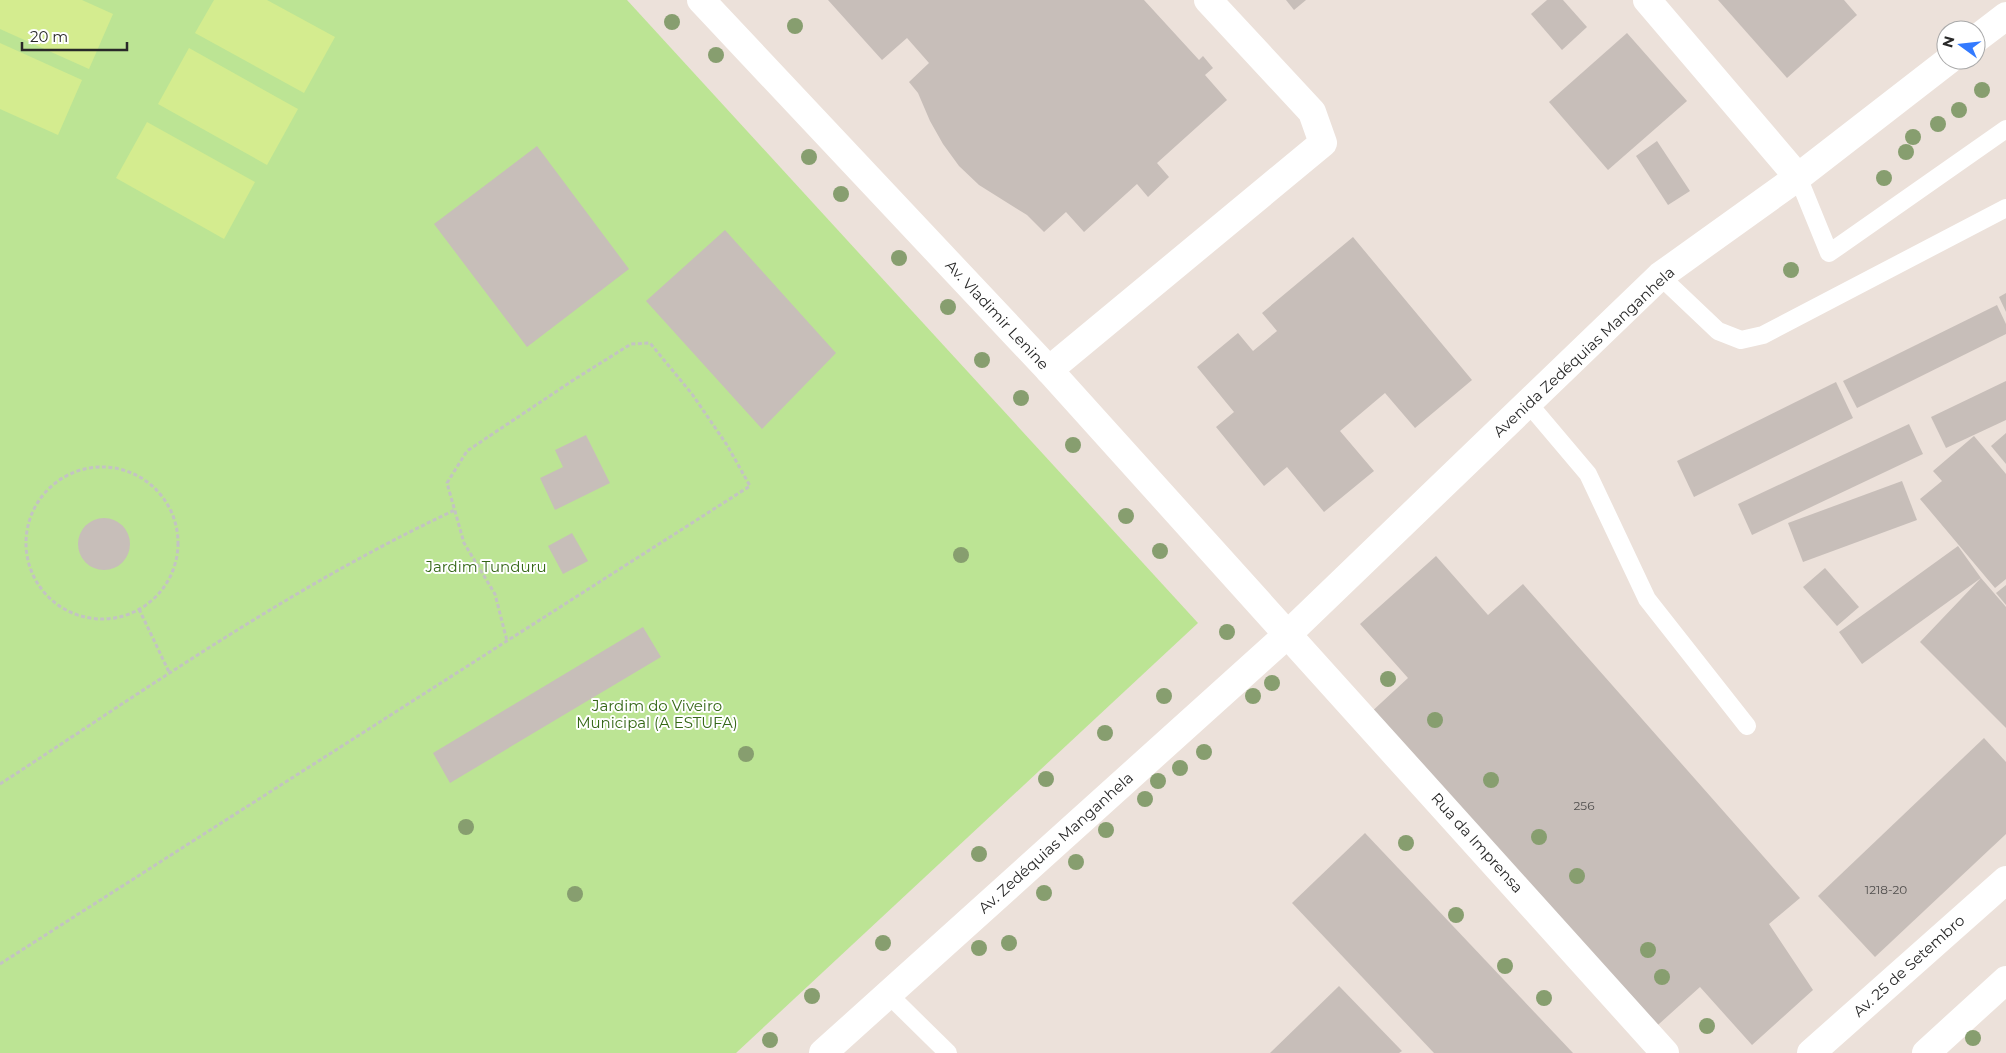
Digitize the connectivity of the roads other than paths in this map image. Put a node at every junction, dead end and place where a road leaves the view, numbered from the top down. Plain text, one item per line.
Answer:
1 (701, 0) edge
2 (1208, 0) edge
3 (1647, 0) edge
4 (2006, 16) edge
5 (1986, 31) edge
6 (1936, 70) edge
7 (2006, 129) edge
8 (1798, 177) junction
9 (2006, 208) edge
10 (1660, 276) junction
11 (1049, 370) junction
12 (1528, 403) junction
13 (1288, 634) junction
14 (1747, 726) dead end
15 (2006, 880) edge
16 (2006, 980) edge
17 (888, 994) junction
18 (823, 1053) edge
19 (948, 1053) edge
20 (1665, 1053) edge
21 (1811, 1053) edge
22 (1926, 1053) edge

1 - 11 street, Av. Vladimir Lenine
2 - 11 street
3 - 8 street
4 - 5 street
6 - 8 street, Avenida Zedéquias Manganhela
7 - 8 lane
8 - 10 street, Avenida Zedéquias Manganhela
9 - 10 lane
10 - 12 street, Avenida Zedéquias Manganhela
11 - 13 street, Av. Vladimir Lenine
12 - 13 street, Avenida Zedéquias Manganhela
12 - 14 lane
13 - 17 street, Av. Zedéquias Manganhela
13 - 20 street, Rua da Imprensa
15 - 21 street, Av. 25 de Setembro
16 - 22 street
17 - 18 street, Av. Zedéquias Manganhela
17 - 19 lane

